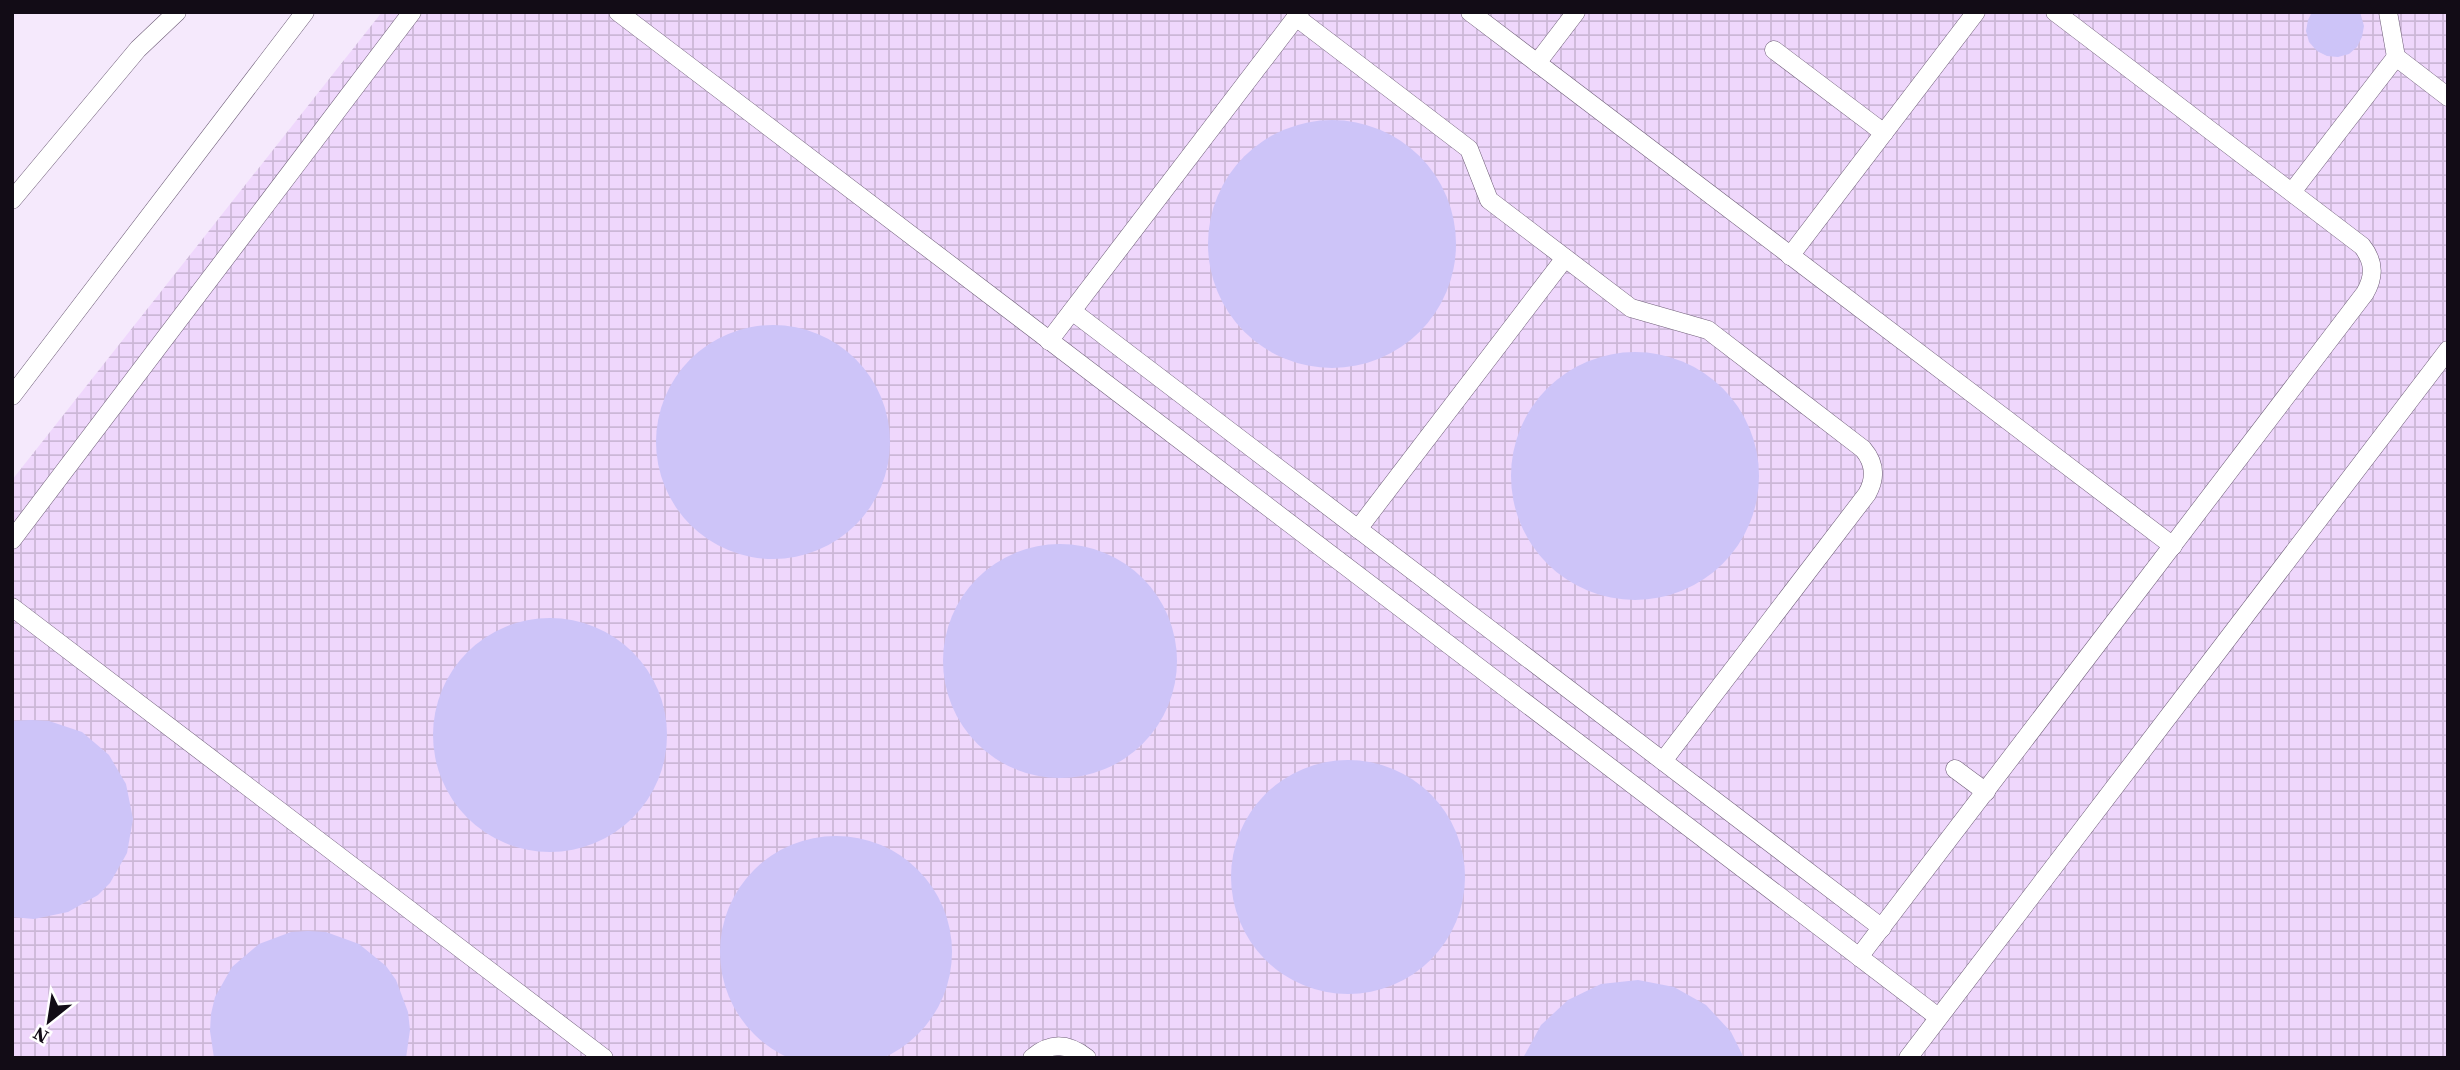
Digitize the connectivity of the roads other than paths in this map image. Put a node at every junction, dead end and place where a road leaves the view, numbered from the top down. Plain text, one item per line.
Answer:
1 (177, 12) edge
2 (305, 12) edge
3 (412, 12) edge
4 (618, 12) edge
5 (1470, 12) edge
6 (1576, 12) edge
7 (1976, 12) edge
8 (2055, 12) edge
9 (2388, 12) edge
10 (1298, 15) edge
11 (1773, 50) dead end
12 (2396, 57) junction
13 (1537, 63) junction
14 (2448, 97) edge
15 (1884, 133) junction
16 (2292, 192) junction
17 (12, 200) edge
18 (1790, 256) junction
19 (1565, 257) junction
20 (1072, 311) junction
21 (1049, 341) junction
22 (2448, 350) edge
23 (12, 397) edge
24 (1358, 529) junction
25 (12, 540) edge
26 (2173, 546) junction
27 (12, 607) edge
28 (1663, 761) junction
29 (1955, 769) dead end
30 (1986, 792) junction
31 (1882, 928) junction
32 (1859, 957) junction
33 (1938, 1017) junction
34 (604, 1058) edge
35 (1031, 1058) edge
36 (1087, 1058) edge
37 (1908, 1058) edge

1 - 17 lane
2 - 23 lane
3 - 25 lane
4 - 21 lane
5 - 13 lane
6 - 13 lane
7 - 15 lane
8 - 16 lane
9 - 12 lane
10 - 19 lane
10 - 20 lane
11 - 15 lane
12 - 14 lane
12 - 16 lane
13 - 18 lane
15 - 18 lane
16 - 26 lane
18 - 26 lane
19 - 24 lane
19 - 28 lane
20 - 21 lane
20 - 24 lane
21 - 32 lane
22 - 33 lane
24 - 28 lane
26 - 30 lane
27 - 34 lane
28 - 31 lane
29 - 30 lane
30 - 31 lane
31 - 32 lane
32 - 33 lane
33 - 37 lane
35 - 36 lane

